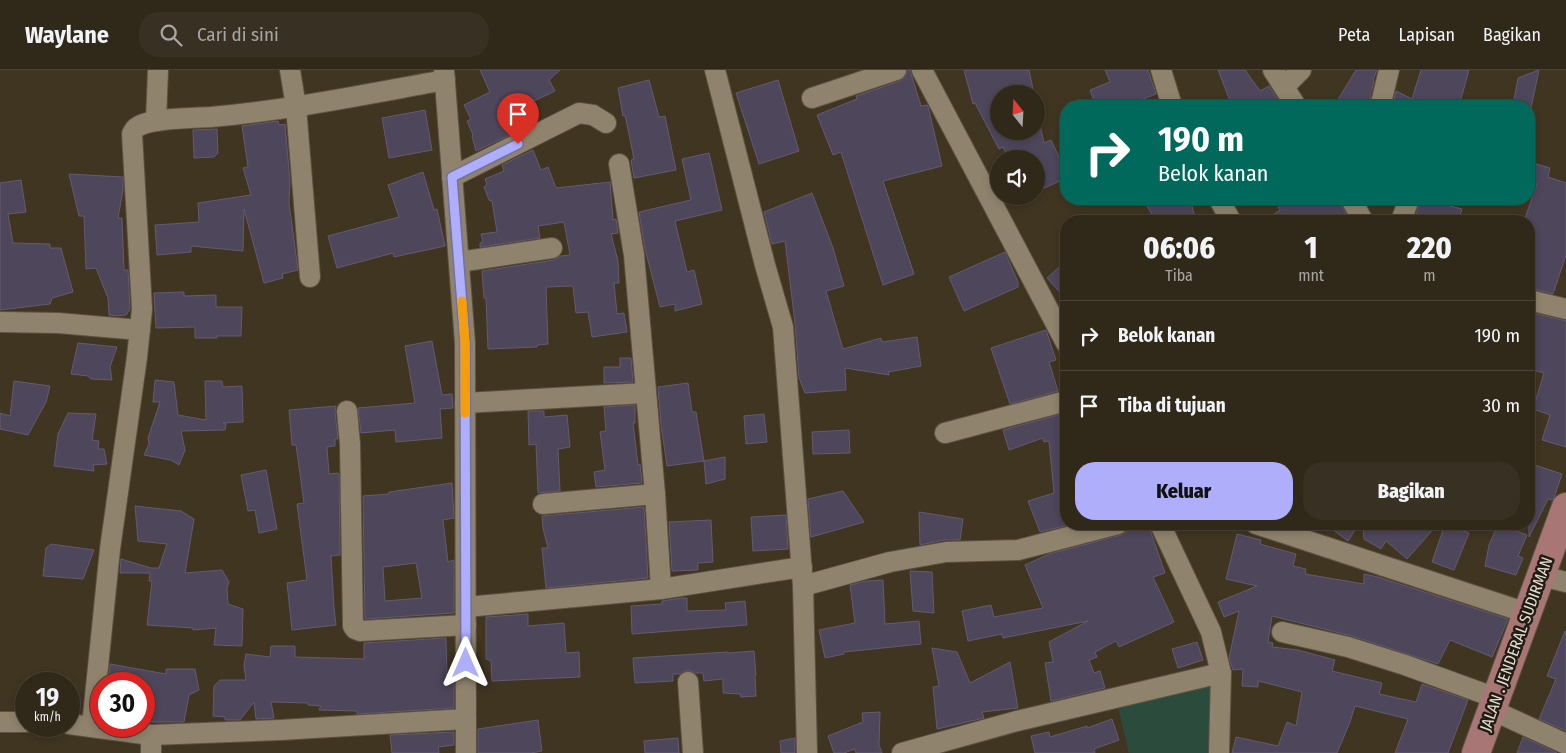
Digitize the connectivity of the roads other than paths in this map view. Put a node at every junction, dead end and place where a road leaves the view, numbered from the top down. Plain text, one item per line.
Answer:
1 (158, 70) edge
2 (290, 70) edge
3 (715, 70) edge
4 (896, 70) edge
5 (922, 70) edge
6 (1162, 70) edge
7 (1273, 70) edge
8 (1301, 70) edge
9 (1389, 70) edge
10 (444, 75) edge
11 (1284, 87) junction
12 (812, 98) dead end
13 (1170, 100) edge
14 (1292, 100) edge
15 (1382, 100) edge
16 (296, 107) junction
17 (156, 121) junction
18 (606, 123) dead end
19 (619, 164) dead end
20 (452, 177) junction
21 (552, 248) dead end
22 (459, 262) junction
23 (310, 277) dead end
24 (1535, 301) edge
25 (1566, 309) edge
26 (0, 322) edge
27 (140, 330) junction
28 (1060, 332) edge
29 (646, 393) junction
30 (465, 403) junction
31 (1060, 403) edge
32 (347, 411) dead end
33 (945, 433) dead end
34 (655, 494) junction
35 (543, 504) dead end
36 (1566, 507) edge
37 (1095, 530) edge
38 (1163, 530) edge
39 (1274, 530) edge
40 (802, 566) junction
41 (1553, 579) edge
42 (803, 586) junction
43 (661, 590) junction
44 (1527, 613) junction
45 (466, 616) junction
46 (1282, 632) dead end
47 (97, 672) edge
48 (1221, 673) junction
49 (688, 682) dead end
50 (1494, 704) junction
51 (466, 719) junction
52 (0, 722) edge
53 (15, 722) edge
54 (128, 737) edge
55 (151, 744) edge
56 (1566, 744) edge
57 (466, 753) edge
58 (693, 753) edge
59 (807, 753) edge
60 (902, 753) edge
61 (1219, 753) edge
62 (1476, 753) edge

1 - 17 street
2 - 16 street
3 - 40 street
4 - 12 street
5 - 28 street
6 - 13 street
7 - 11 street
8 - 11 street
9 - 15 street
10 - 16 street
10 - 20 street
11 - 14 street
16 - 17 street
16 - 23 street
17 - 27 street
18 - 20 street
19 - 29 street
20 - 22 street
21 - 22 street
22 - 30 street
24 - 25 street
26 - 27 street
27 - 47 street
29 - 30 street
29 - 34 street
30 - 45 street
31 - 33 street
32 - 45 street
34 - 35 street
34 - 43 street
36 - 41 street, JALAN . JENDERAL SUDIRMAN
37 - 42 street
38 - 48 street
39 - 44 street
40 - 42 street
40 - 43 street
41 - 44 street, JALAN . JENDERAL SUDIRMAN
42 - 59 street
43 - 45 street
44 - 50 street, JALAN . JENDERAL SUDIRMAN
45 - 51 street
46 - 50 street
48 - 60 street
48 - 61 street
49 - 58 street
50 - 56 street
50 - 62 street, JALAN . JENDERAL SUDIRMAN
51 - 55 street
51 - 57 street
52 - 53 street
54 - 55 street

